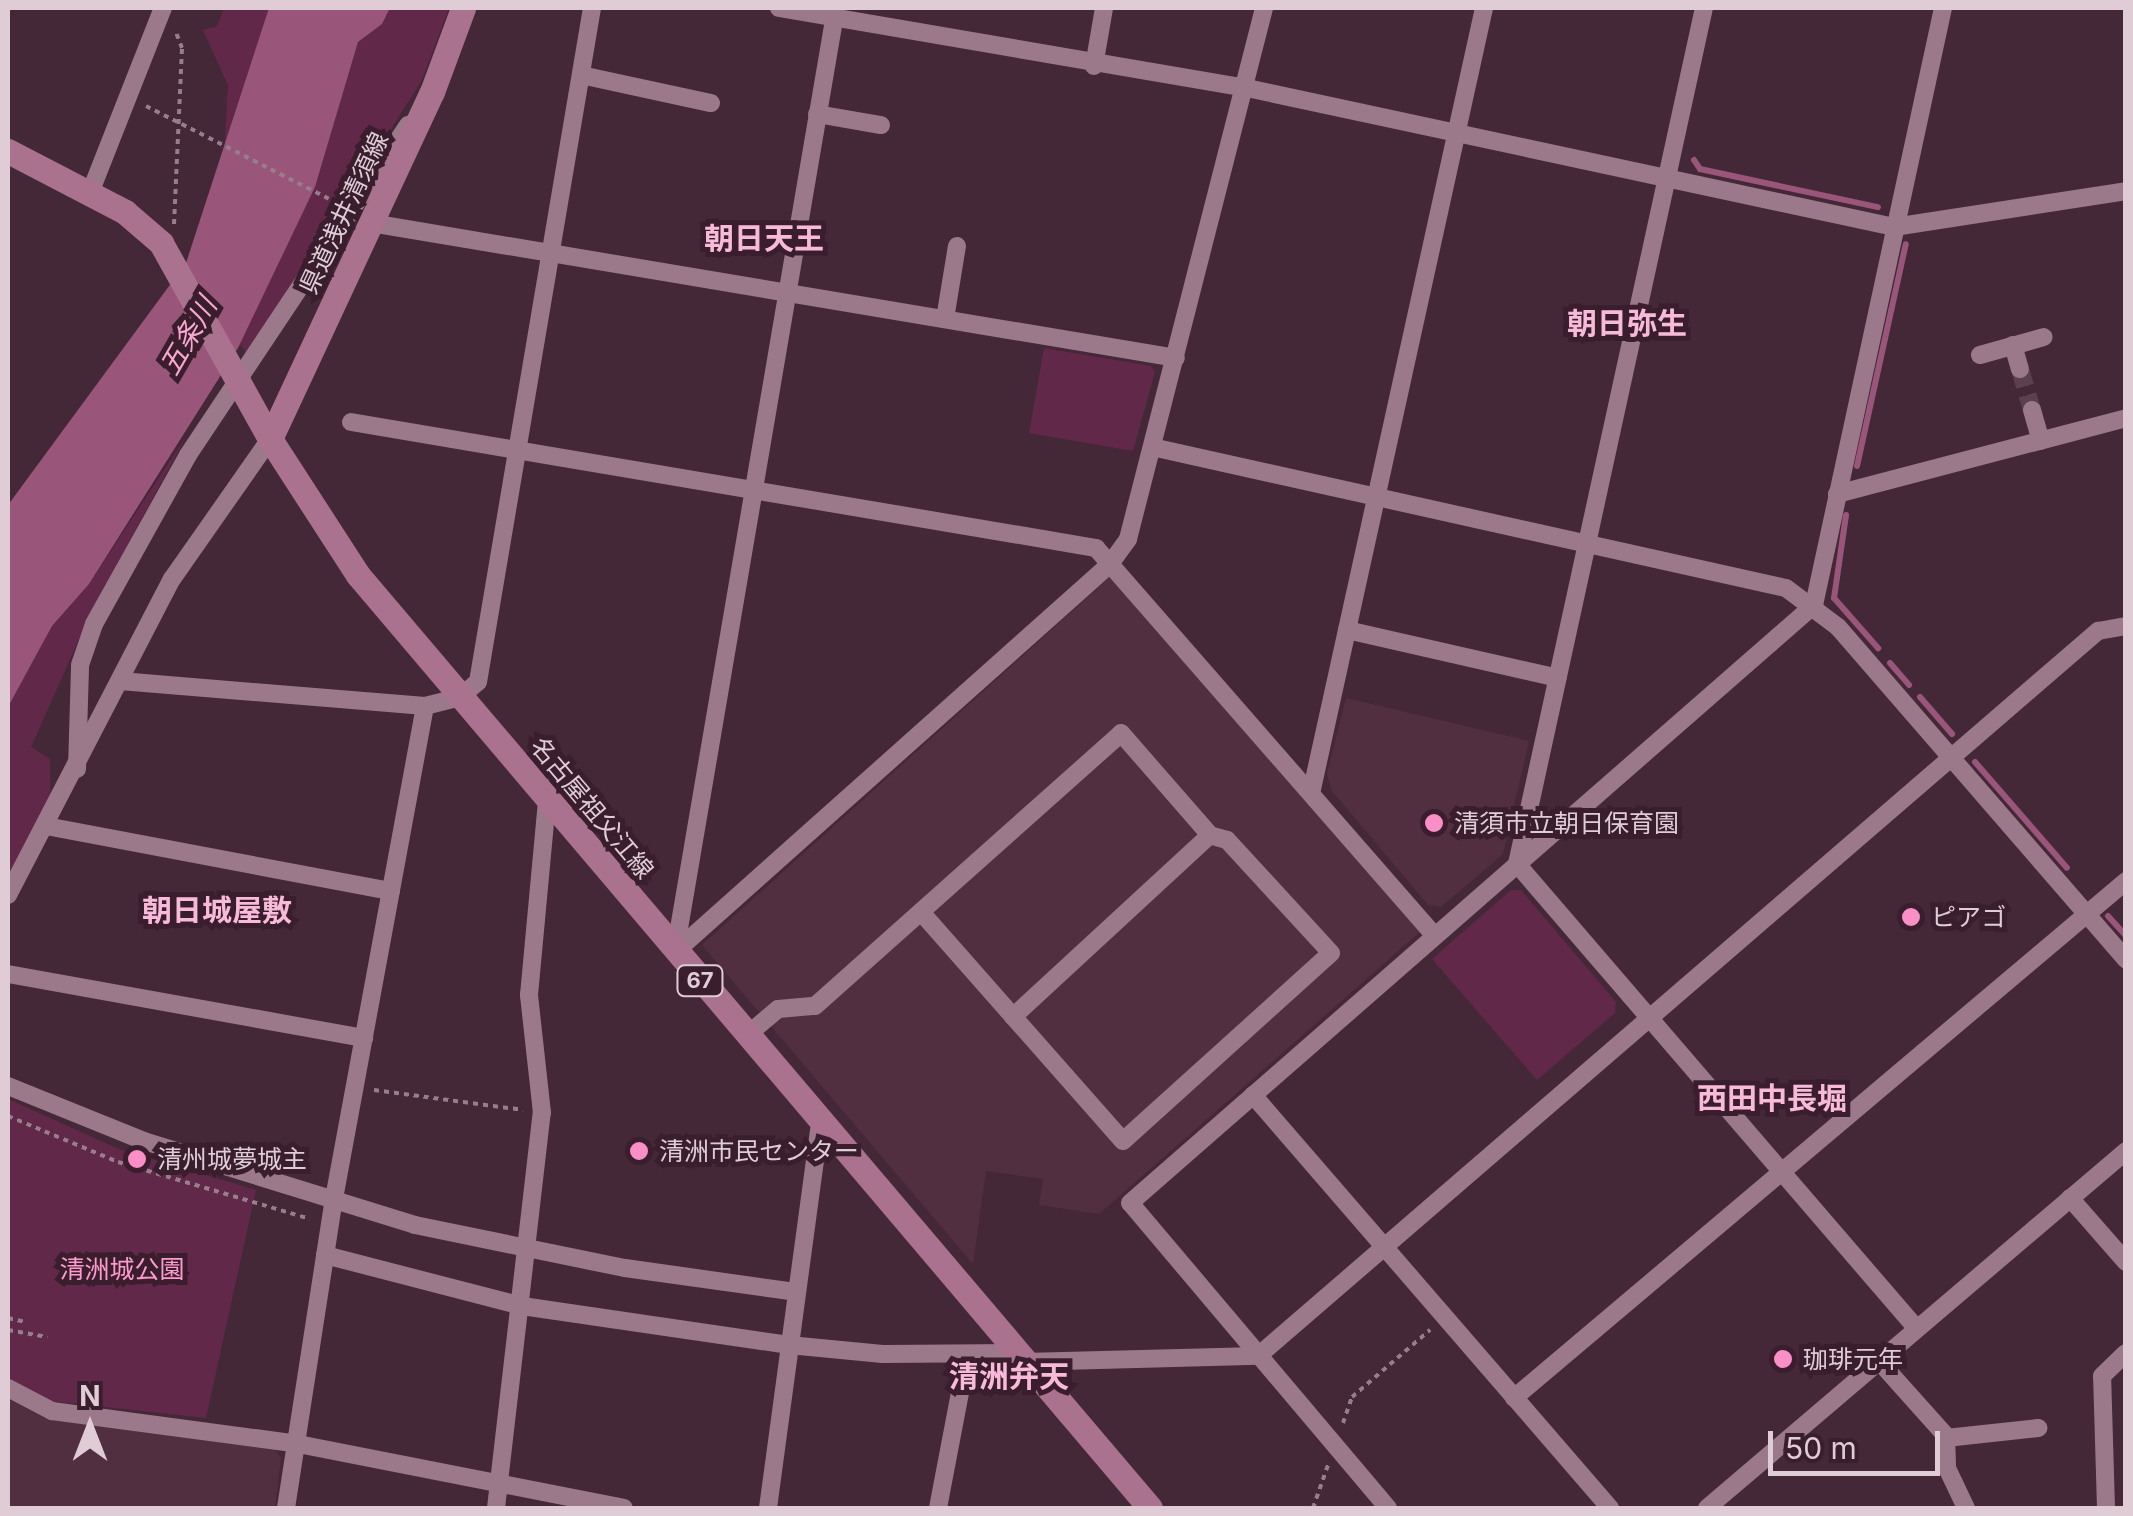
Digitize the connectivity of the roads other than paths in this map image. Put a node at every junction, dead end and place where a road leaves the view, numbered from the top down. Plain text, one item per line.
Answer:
1 (463, 8) edge
2 (592, 8) edge
3 (779, 8) edge
4 (1104, 8) edge
5 (1264, 8) edge
6 (1484, 8) edge
7 (1704, 8) edge
8 (1943, 8) edge
9 (835, 13) edge
10 (167, 14) edge
11 (1094, 66) junction
12 (581, 75) junction
13 (1248, 88) junction
14 (432, 92) junction
15 (710, 103) dead end
16 (817, 114) junction
17 (881, 125) dead end
18 (1457, 132) junction
19 (8, 152) edge
20 (1667, 178) junction
21 (2126, 191) edge
22 (96, 196) junction
23 (371, 223) junction
24 (1894, 227) junction
25 (957, 246) dead end
26 (553, 254) junction
27 (786, 293) junction
28 (945, 319) junction
29 (2044, 337) dead end
30 (2013, 346) junction
31 (1980, 355) dead end
32 (1176, 358) junction
33 (2020, 370) tunnel mouth
34 (2032, 410) tunnel mouth
35 (2126, 418) edge
36 (351, 422) dead end
37 (270, 439) junction
38 (2041, 440) junction
39 (1152, 447) junction
40 (520, 454) junction
41 (753, 492) junction
42 (1837, 494) junction
43 (1376, 496) junction
44 (1587, 544) junction
45 (1110, 564) junction
46 (1814, 605) junction
47 (2126, 626) edge
48 (1347, 630) junction
49 (1558, 678) junction
50 (120, 681) junction
51 (460, 698) junction
52 (425, 706) junction
53 (1951, 758) junction
54 (77, 769) junction
55 (1312, 789) junction
56 (547, 802) junction
57 (46, 826) junction
58 (1210, 836) junction
59 (1517, 864) junction
60 (2126, 881) edge
61 (391, 891) junction
62 (8, 895) edge
63 (920, 912) junction
64 (2086, 914) junction
65 (1435, 936) junction
66 (675, 952) junction
67 (2126, 960) edge
68 (8, 974) edge
69 (1013, 1017) junction
70 (1650, 1018) junction
71 (746, 1036) junction
72 (364, 1038) junction
73 (8, 1086) edge
74 (1253, 1096) junction
75 (820, 1122) junction
76 (2126, 1151) edge
77 (1782, 1172) junction
78 (2070, 1198) junction
79 (333, 1204) junction
80 (1385, 1246) junction
81 (526, 1249) junction
82 (325, 1255) junction
83 (2126, 1262) edge
84 (795, 1292) junction
85 (522, 1306) junction
86 (1917, 1329) junction
87 (788, 1345) junction
88 (2126, 1353) edge
89 (967, 1356) junction
90 (1258, 1356) junction
91 (1020, 1358) junction
92 (1880, 1361) junction
93 (8, 1388) edge
94 (1514, 1398) junction
95 (2038, 1428) dead end
96 (1946, 1438) junction
97 (293, 1442) junction
98 (499, 1484) junction
99 (1959, 1506) edge
100 (286, 1508) edge
101 (496, 1508) edge
102 (624, 1508) edge
103 (768, 1508) edge
104 (938, 1508) edge
105 (1150, 1508) edge
106 (1388, 1508) edge
107 (1610, 1508) edge
108 (1707, 1508) edge
109 (2106, 1508) edge

1 - 14 main road, 県道浅井清須線
2 - 12 street
3 - 9 street
4 - 11 street
5 - 13 street
6 - 18 street
7 - 20 street
8 - 24 street
9 - 11 street
9 - 16 street
10 - 22 street
11 - 13 street
12 - 15 street
12 - 26 street
13 - 18 street
13 - 32 street
14 - 23 main road, 県道浅井清須線
14 - 54 street
16 - 17 street
16 - 27 street
18 - 20 street
18 - 43 street
19 - 22 main road, 名古屋祖父江線 / 67
20 - 24 street
20 - 44 street
21 - 24 street
22 - 37 main road, 名古屋祖父江線 / 67
23 - 26 street
23 - 37 main road, 県道浅井清須線
24 - 42 street
25 - 28 street
26 - 27 street
26 - 40 street
27 - 28 street
27 - 41 street
28 - 32 street
29 - 30 street
30 - 31 street
30 - 33 street
32 - 39 street
34 - 38 street
35 - 38 street
36 - 40 street
37 - 50 street
37 - 51 main road, 名古屋祖父江線 / 67
38 - 42 street
39 - 43 street
39 - 45 street
40 - 41 street
40 - 51 street
41 - 45 street
41 - 66 street
42 - 46 street
43 - 44 street
43 - 48 street
44 - 46 street
44 - 49 street
45 - 55 street
45 - 66 street
46 - 53 street
46 - 59 street
47 - 53 street
48 - 49 street
48 - 55 street
49 - 59 street
50 - 52 street
50 - 54 street
51 - 52 street
51 - 56 main road, 名古屋祖父江線 / 67
52 - 61 street
53 - 64 street
53 - 70 street
54 - 57 street
55 - 65 street
56 - 66 main road, 名古屋祖父江線 / 67
56 - 81 street
57 - 61 street
57 - 62 street
58 - 63 street
58 - 69 street
58 - 69 street
59 - 65 street
59 - 70 street
60 - 64 street
61 - 72 street
63 - 69 street
63 - 71 street
64 - 67 street
64 - 77 street
65 - 74 street
66 - 71 main road, 名古屋祖父江線 / 67
68 - 72 street
70 - 77 street
70 - 80 street
71 - 75 main road, 名古屋祖父江線 / 67
72 - 79 street
73 - 79 street
74 - 80 street
74 - 90 street
75 - 84 street
75 - 91 main road, 名古屋祖父江線 / 67
76 - 78 street
77 - 86 street
77 - 94 street
78 - 83 street
78 - 86 street
79 - 81 street
79 - 82 street
80 - 90 street
80 - 94 street
81 - 84 street
81 - 85 street
82 - 85 street
82 - 97 street
84 - 87 street
85 - 87 street
85 - 98 street
86 - 92 street
87 - 89 street
87 - 103 street
88 - 109 street
89 - 91 street
89 - 104 street
90 - 91 street
90 - 106 street
91 - 105 main road, 名古屋祖父江線 / 67
92 - 96 street
92 - 108 street
93 - 97 street
94 - 107 street
95 - 96 street
96 - 99 street
97 - 98 street
97 - 100 street
98 - 101 street
98 - 102 street

